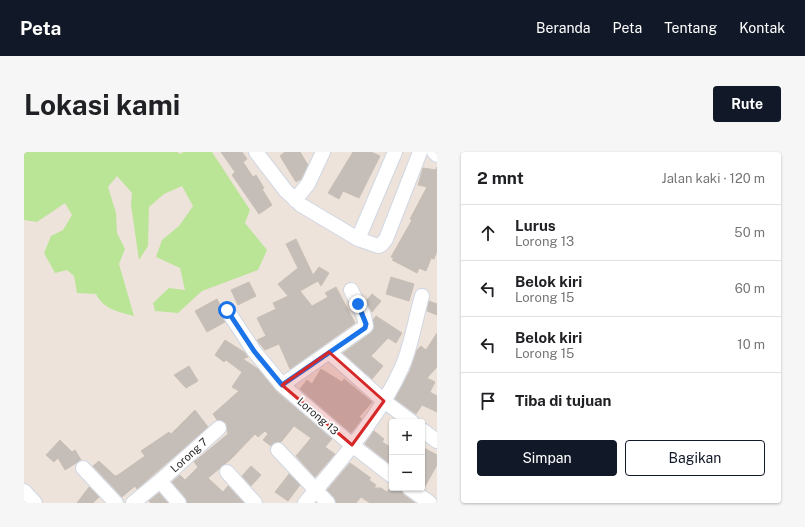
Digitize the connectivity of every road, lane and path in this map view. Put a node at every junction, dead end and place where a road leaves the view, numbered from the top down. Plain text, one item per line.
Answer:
1 (256, 152) edge
2 (323, 152) edge
3 (395, 152) edge
4 (420, 152) edge
5 (434, 152) edge
6 (437, 154) edge
7 (295, 200) junction
8 (358, 239) junction
9 (351, 290) dead end
10 (422, 296) dead end
11 (227, 310) dead end
12 (329, 352) junction
13 (282, 385) junction
14 (384, 401) junction
15 (408, 419) edge
16 (219, 428) dead end
17 (425, 432) edge
18 (437, 441) edge
19 (352, 445) junction
20 (278, 450) dead end
21 (83, 468) dead end
22 (227, 472) dead end
23 (389, 474) edge
24 (160, 482) junction
25 (316, 490) junction
26 (24, 491) edge
27 (413, 491) edge
28 (35, 503) edge
29 (116, 503) edge
30 (133, 503) edge
31 (179, 503) edge
32 (255, 503) edge
33 (305, 503) edge
34 (328, 503) edge
35 (430, 503) edge

1 - 7 street
2 - 7 street
3 - 8 street
4 - 8 street
5 - 6 street
7 - 8 street
9 - 12 street
10 - 14 street
11 - 13 street, Lorong 13
12 - 13 street
12 - 14 street
13 - 19 street, Lorong 13
14 - 15 street
14 - 19 street
16 - 24 street, Lorong 7
17 - 18 street
19 - 23 street, Lorong 13
19 - 25 street
20 - 25 street
21 - 29 street
22 - 32 street
24 - 30 street, Lorong 7
24 - 31 street
25 - 33 street
25 - 34 street
26 - 28 street
27 - 35 street

